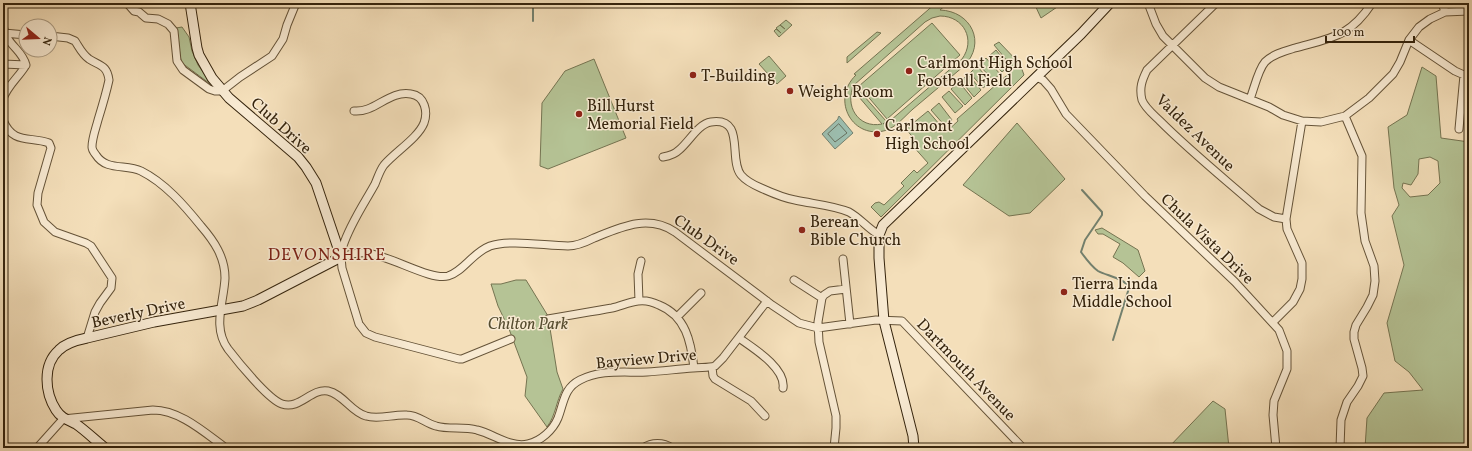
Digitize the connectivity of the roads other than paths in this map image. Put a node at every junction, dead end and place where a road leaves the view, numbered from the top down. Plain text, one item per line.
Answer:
1 (127, 3) edge
2 (135, 3) edge
3 (190, 3) edge
4 (296, 3) edge
5 (1110, 3) edge
6 (1148, 3) edge
7 (1216, 3) edge
8 (1372, 3) edge
9 (1442, 3) edge
10 (1469, 11) edge
11 (139, 12) junction
12 (1445, 12) junction
13 (4, 30) edge
14 (18, 33) edge
15 (58, 37) edge
16 (1409, 40) junction
17 (1173, 45) junction
18 (3, 64) edge
19 (26, 65) junction
20 (1036, 77) junction
21 (222, 91) junction
22 (3, 99) edge
23 (1250, 99) junction
24 (354, 112) dead end
25 (1345, 116) junction
26 (3, 120) edge
27 (1302, 121) junction
28 (1459, 129) dead end
29 (663, 157) dead end
30 (1286, 219) junction
31 (879, 235) junction
32 (341, 257) junction
33 (843, 259) dead end
34 (640, 261) dead end
35 (794, 280) dead end
36 (846, 289) junction
37 (701, 293) dead end
38 (822, 298) junction
39 (639, 301) junction
40 (766, 301) junction
41 (219, 311) junction
42 (677, 317) junction
43 (548, 319) dead end
44 (884, 321) junction
45 (1273, 322) junction
46 (850, 324) junction
47 (818, 328) junction
48 (87, 338) junction
49 (739, 338) junction
50 (511, 339) dead end
51 (712, 367) junction
52 (694, 368) junction
53 (783, 388) dead end
54 (765, 416) dead end
55 (63, 419) junction
56 (37, 448) edge
57 (105, 448) edge
58 (226, 448) edge
59 (643, 448) edge
60 (672, 448) edge
61 (834, 448) edge
62 (914, 448) edge
63 (1023, 448) edge
64 (1276, 448) edge
65 (1340, 448) edge

1 - 11 street
2 - 11 street
3 - 21 street, Club Drive
4 - 21 street
5 - 20 street
6 - 17 street
7 - 17 street, Valdez Avenue
8 - 23 street
9 - 12 street
10 - 12 street
11 - 21 street
12 - 16 street
13 - 14 street
13 - 19 street
15 - 41 street, Bayview Drive
16 - 25 street
16 - 28 street
17 - 23 street
17 - 30 street, Valdez Avenue
18 - 19 street
19 - 22 street
20 - 31 street
20 - 45 street, Chula Vista Drive
21 - 32 street, Club Drive
23 - 27 street
24 - 32 street
25 - 27 street
25 - 65 street
26 - 48 street
27 - 30 street
29 - 31 street
30 - 45 street
31 - 44 street
32 - 40 street, Club Drive
32 - 41 street, Beverly Drive
32 - 50 street
33 - 36 street
34 - 39 street
35 - 38 street
36 - 38 street
36 - 46 street
37 - 42 street
38 - 47 street
39 - 42 street
39 - 43 street
40 - 47 street, Club Drive
40 - 49 street, Bayview Drive
41 - 48 street, Beverly Drive
41 - 52 street, Bayview Drive
42 - 52 street
44 - 46 street, Club Drive
44 - 62 street
44 - 63 street, Dartmouth Avenue
45 - 64 street, Chula Vista Drive
46 - 47 street, Club Drive
47 - 61 street
48 - 55 street, Beverly Drive
49 - 51 street, Bayview Drive
49 - 53 street
51 - 52 street, Bayview Drive
51 - 54 street
55 - 56 street
55 - 57 street, Beverly Drive
55 - 58 street
59 - 60 street

